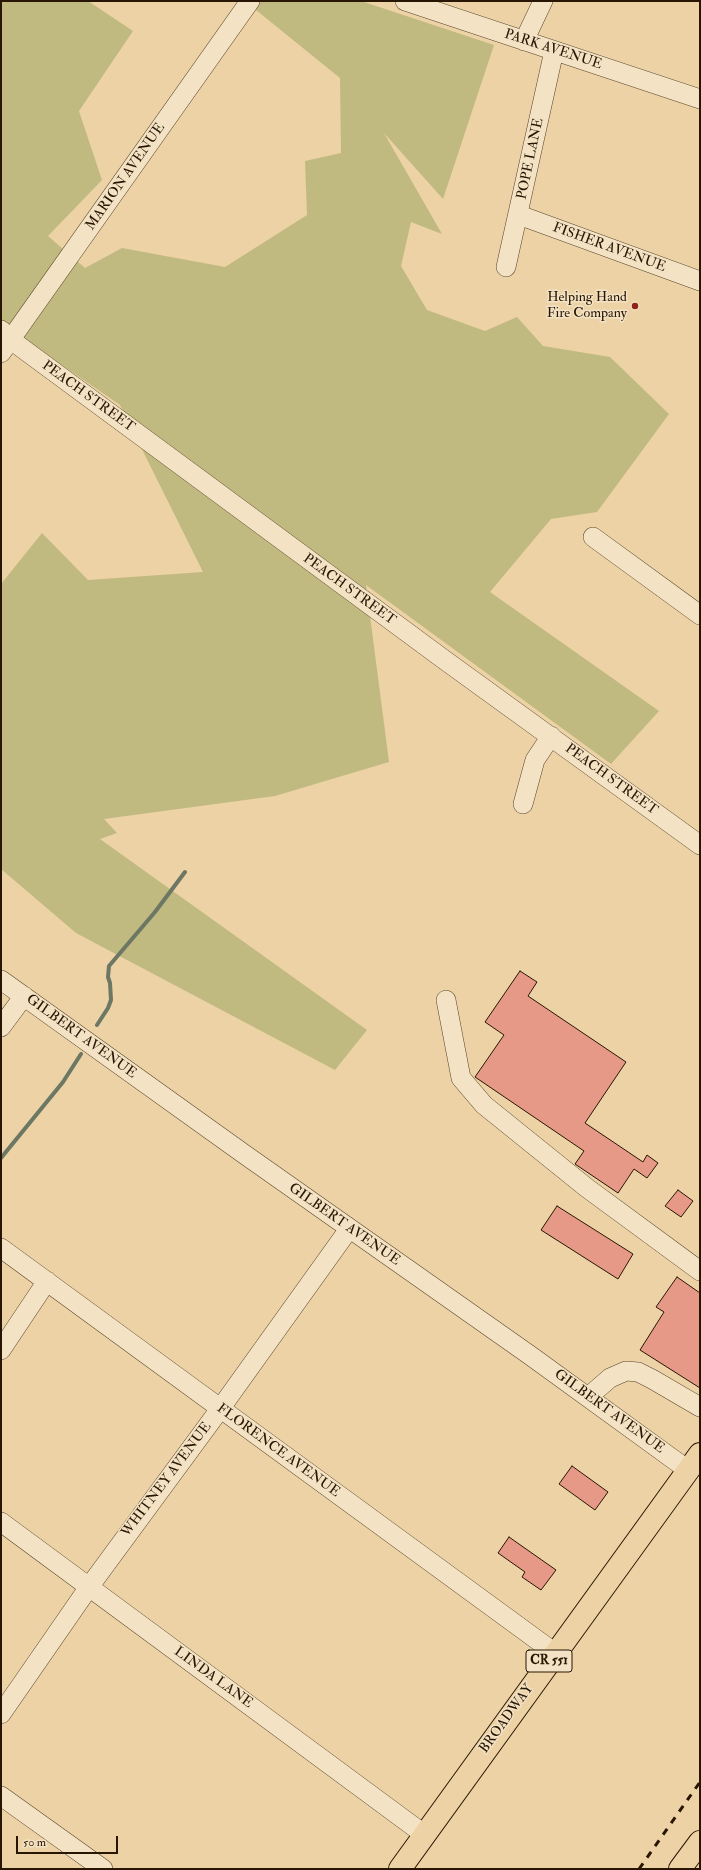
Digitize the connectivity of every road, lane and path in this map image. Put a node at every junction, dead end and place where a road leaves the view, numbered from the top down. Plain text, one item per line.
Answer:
1 (250, 1) edge
2 (405, 1) edge
3 (543, 1) edge
4 (524, 41) junction
5 (554, 50) junction
6 (700, 99) edge
7 (519, 214) junction
8 (506, 267) dead end
9 (700, 281) edge
10 (4, 341) edge
11 (593, 537) dead end
12 (700, 615) edge
13 (551, 736) junction
14 (523, 804) dead end
15 (700, 845) edge
16 (1, 980) edge
17 (24, 996) junction
18 (446, 1000) dead end
19 (1, 1027) edge
20 (349, 1229) junction
21 (1, 1248) edge
22 (700, 1271) edge
23 (47, 1281) junction
24 (1, 1350) edge
25 (588, 1397) junction
26 (700, 1407) edge
27 (220, 1409) junction
28 (694, 1462) edge
29 (1, 1522) edge
30 (88, 1587) junction
31 (555, 1653) junction
32 (1, 1714) edge
33 (1, 1796) edge
34 (425, 1835) junction
35 (700, 1842) edge
36 (103, 1869) edge
37 (400, 1869) edge
38 (680, 1869) edge

1 - 10 street, MARION AVENUE
2 - 4 street, PARK AVENUE
3 - 4 street
4 - 5 street, PARK AVENUE
5 - 6 street, PARK AVENUE
5 - 7 street, POPE LANE
7 - 8 street, POPE LANE
7 - 9 street, FISHER AVENUE
10 - 13 street, PEACH STREET
11 - 12 street
13 - 14 street
13 - 15 street, PEACH STREET
16 - 17 street, GILBERT AVENUE
17 - 19 street
17 - 20 street, GILBERT AVENUE
18 - 22 street
20 - 25 street, GILBERT AVENUE
20 - 27 street, WHITNEY AVENUE
21 - 23 street, FLORENCE AVENUE
23 - 24 street
23 - 27 street, FLORENCE AVENUE
25 - 26 street
25 - 28 street, GILBERT AVENUE
27 - 30 street, WHITNEY AVENUE
27 - 31 street, FLORENCE AVENUE
28 - 31 main road, BROADWAY / CR 551
29 - 30 street, LINDA LANE
30 - 32 street, WHITNEY AVENUE
30 - 34 street, LINDA LANE
31 - 34 main road, BROADWAY / CR 551
33 - 36 street
34 - 37 main road, BROADWAY / CR 551
35 - 38 main road

